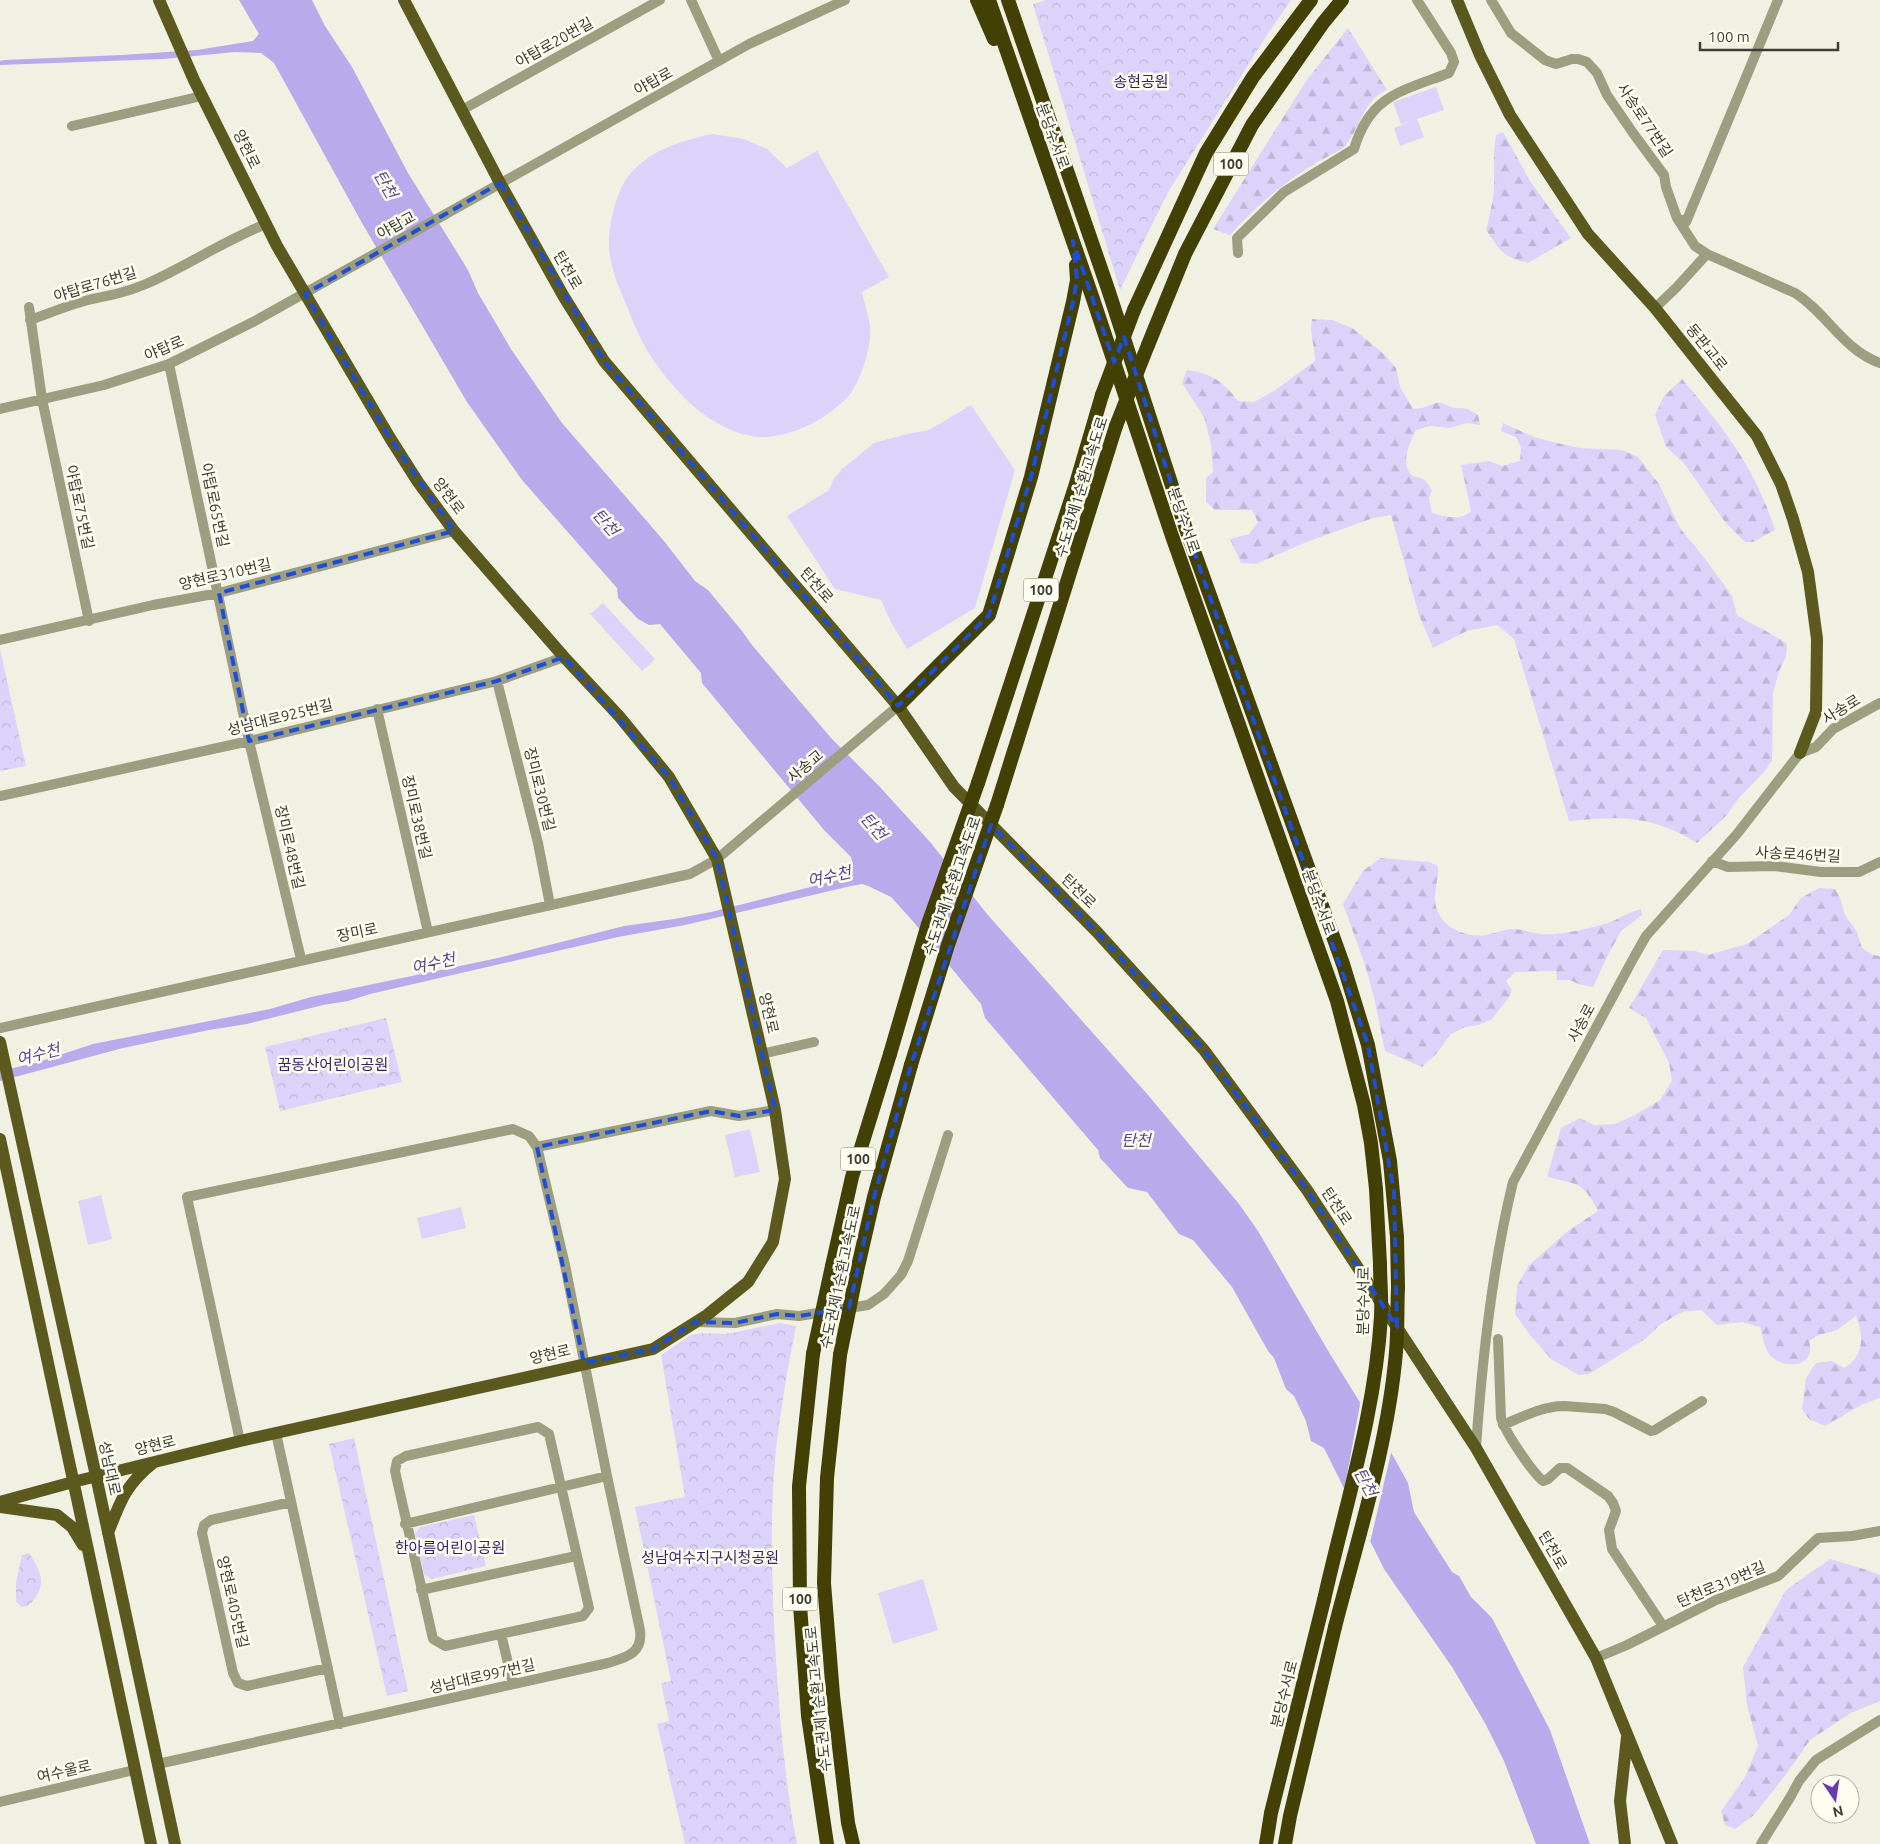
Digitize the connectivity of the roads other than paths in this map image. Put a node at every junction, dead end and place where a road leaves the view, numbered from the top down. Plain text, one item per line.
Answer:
1 (159, 0) edge
2 (404, 0) edge
3 (660, 0) edge
4 (691, 0) edge
5 (844, 0) edge
6 (977, 0) edge
7 (989, 0) edge
8 (1008, 0) edge
9 (1311, 0) edge
10 (1342, 0) edge
11 (1417, 0) edge
12 (1456, 0) edge
13 (1491, 0) edge
14 (1778, 0) edge
15 (720, 61) junction
16 (202, 96) junction
17 (462, 110) junction
18 (1027, 112) junction
19 (72, 126) dead end
20 (500, 183) junction
21 (480, 195) joint
22 (1677, 218) junction
23 (266, 224) junction
24 (1074, 242) junction
25 (1238, 253) dead end
26 (1707, 254) junction
27 (327, 281) joint
28 (305, 294) junction
29 (29, 307) dead end
30 (1655, 308) junction
31 (30, 320) junction
32 (1880, 363) edge
33 (169, 364) junction
34 (42, 399) junction
35 (0, 409) edge
36 (454, 531) junction
37 (219, 593) junction
38 (89, 620) junction
39 (0, 640) edge
40 (564, 657) junction
41 (498, 681) junction
42 (1880, 703) edge
43 (898, 706) junction
44 (377, 709) junction
45 (249, 741) junction
46 (1800, 753) junction
47 (0, 796) edge
48 (717, 859) junction
49 (1712, 861) junction
50 (1880, 862) edge
51 (550, 906) junction
52 (428, 932) junction
53 (301, 959) junction
54 (0, 1028) edge
55 (0, 1042) edge
56 (814, 1042) dead end
57 (762, 1054) junction
58 (775, 1110) junction
59 (948, 1135) dead end
60 (0, 1139) edge
61 (537, 1147) junction
62 (695, 1322) junction
63 (1498, 1339) dead end
64 (584, 1363) junction
65 (1702, 1401) dead end
66 (1503, 1425) junction
67 (276, 1433) junction
68 (240, 1441) junction
69 (1476, 1448) junction
70 (155, 1461) junction
71 (96, 1476) junction
72 (607, 1476) junction
73 (73, 1482) junction
74 (561, 1487) junction
75 (0, 1502) edge
76 (292, 1502) junction
77 (0, 1507) edge
78 (405, 1524) junction
79 (1880, 1531) edge
80 (107, 1534) junction
81 (88, 1554) junction
82 (576, 1556) junction
83 (421, 1590) junction
84 (1663, 1626) junction
85 (501, 1634) junction
86 (1596, 1658) junction
87 (328, 1668) junction
88 (512, 1684) junction
89 (1880, 1720) edge
90 (340, 1724) junction
91 (1628, 1735) junction
92 (158, 1764) junction
93 (134, 1770) junction
94 (0, 1802) edge
95 (150, 1844) edge
96 (175, 1844) edge
97 (827, 1844) edge
98 (853, 1844) edge
99 (1266, 1844) edge
100 (1285, 1844) edge
101 (1625, 1844) edge
102 (1672, 1844) edge
103 (1761, 1844) edge

1 - 16 main road, 양현로
2 - 17 main road, 탄천로
3 - 17 street, 야탑로20번길
4 - 15 street
5 - 15 street, 야탑로
6 - 18 highway
7 - 18 highway, 분당수서로
8 - 100 highway, 분당수서로, bridge
9 - 97 highway, 수도권제1순환고속도로 / 100, bridge
10 - 98 highway, 수도권제1순환고속도로 / 100, bridge
11 - 25 street
12 - 30 main road, 동판교로
13 - 22 street, 사송로77번길
14 - 22 street
15 - 20 street, 야탑로
16 - 19 street
16 - 23 main road, 양현로
17 - 20 main road, 탄천로
18 - 24 highway, 분당수서로
20 - 21 street, 야탑로
20 - 43 main road, 탄천로
21 - 27 street, 야탑교
22 - 26 street, 사송로77번길
23 - 28 main road, 양현로
23 - 31 street, 야탑로76번길
24 - 43 highway
24 - 99 highway, 분당수서로, bridge
26 - 30 street
26 - 32 street, 사송로77번길
27 - 28 street, 야탑로
28 - 33 street, 야탑로
28 - 36 main road, 양현로
29 - 31 street
30 - 46 main road, 동판교로
31 - 34 street
33 - 34 street, 야탑로
33 - 37 street, 야탑로65번길
34 - 35 street, 야탑로
34 - 38 street, 야탑로75번길
36 - 37 street, 양현로310번길
36 - 40 main road, 양현로
37 - 38 street, 양현로310번길
37 - 45 street, 야탑로65번길
38 - 39 street, 양현로310번길
40 - 41 street, 성남대로925번길
40 - 48 main road, 양현로
41 - 44 street, 성남대로925번길
41 - 51 street, 장미로30번길
42 - 46 street, 사송로
43 - 48 street, 사송교
43 - 69 main road, 탄천로
44 - 45 street, 성남대로925번길
44 - 52 street, 장미로38번길
45 - 47 street, 성남대로925번길
45 - 53 street, 장미로48번길
46 - 49 street, 사송로
48 - 51 street, 장미로
48 - 57 main road, 양현로
49 - 50 street, 사송로46번길
49 - 69 street, 사송로
51 - 52 street, 장미로
52 - 53 street, 장미로
53 - 54 street, 장미로
55 - 71 main road, 성남대로
56 - 57 street
57 - 58 main road, 양현로
58 - 61 street
58 - 62 main road, 양현로
59 - 62 street
60 - 73 main road
61 - 64 street, 성남대로997번길
61 - 68 street
62 - 64 main road, 양현로
63 - 66 street
64 - 67 main road, 양현로
64 - 72 street, 성남대로997번길
65 - 66 street
66 - 84 street
67 - 68 main road, 양현로
67 - 76 street
68 - 70 main road, 양현로
69 - 86 main road, 탄천로
70 - 71 main road, 양현로
70 - 80 main road
71 - 73 main road, 양현로
71 - 80 main road, 성남대로
72 - 74 street
72 - 88 street, 성남대로997번길
73 - 75 main road, 양현로
73 - 81 main road
74 - 78 street
74 - 78 street
74 - 82 street
76 - 87 street
76 - 87 street, 양현로405번길
77 - 81 main road
78 - 83 street
79 - 84 street, 탄천로319번길
80 - 92 main road, 성남대로
81 - 93 main road
82 - 83 street
82 - 85 street
83 - 85 street
84 - 86 street, 탄천로319번길
85 - 88 street
86 - 91 main road, 탄천로
87 - 90 street
88 - 90 street, 성남대로997번길
89 - 103 street
90 - 92 street, 성남대로997번길
91 - 101 main road
91 - 102 main road, 탄천로
92 - 96 main road, 성남대로
93 - 94 street, 여수울로
93 - 95 main road

